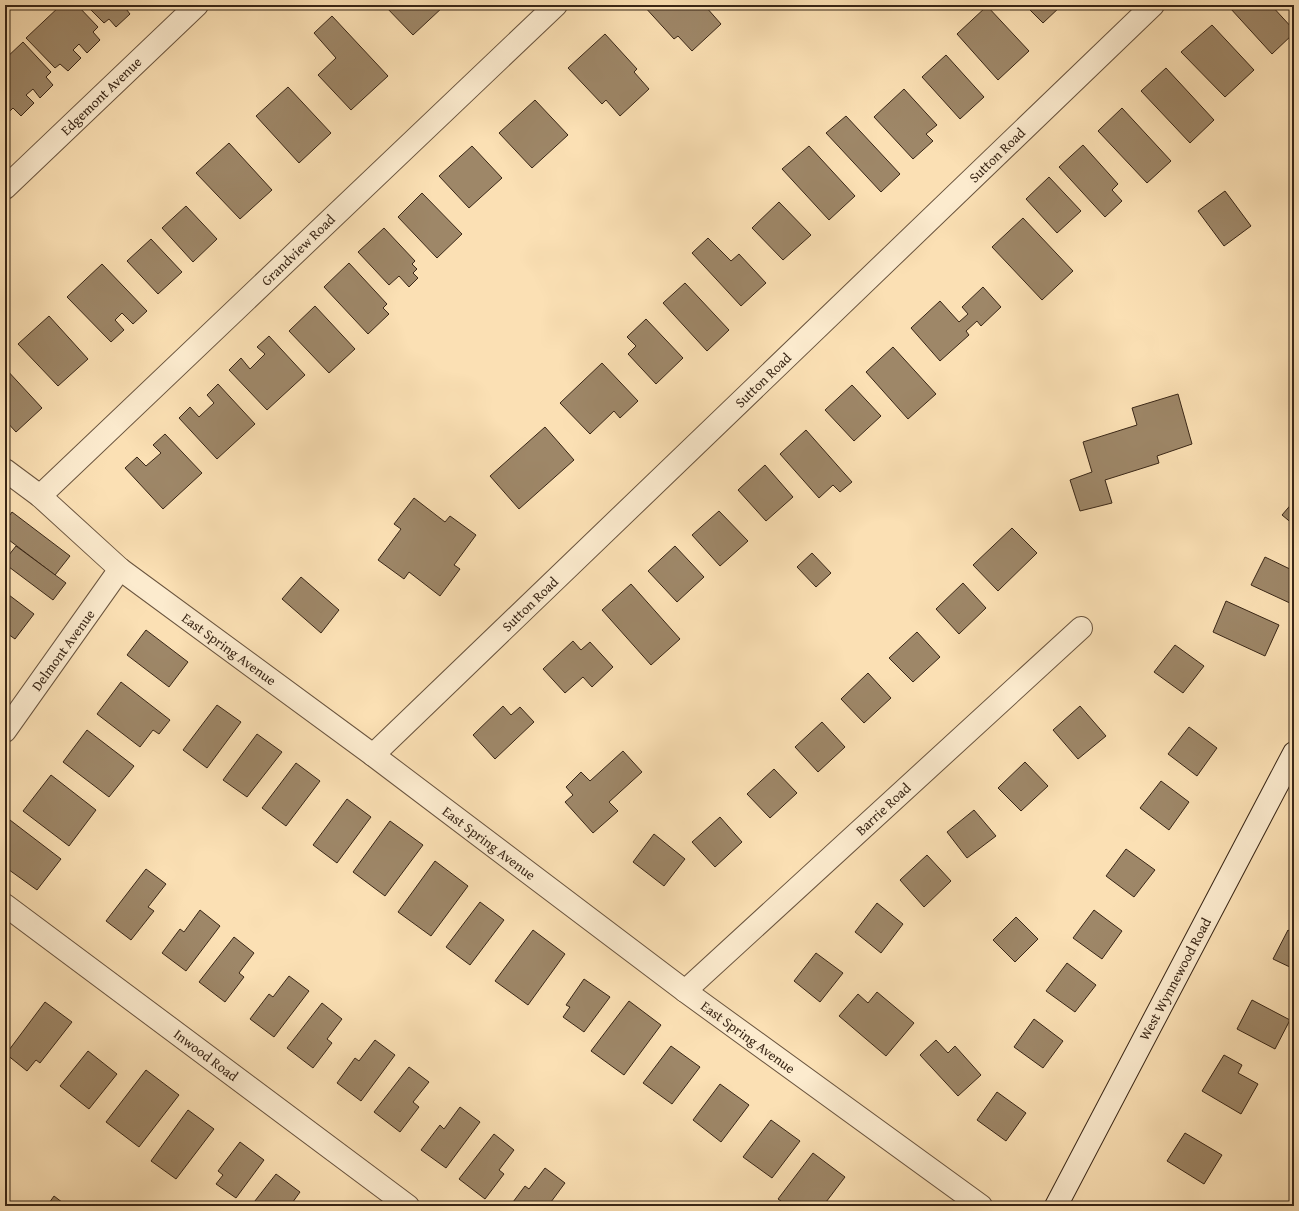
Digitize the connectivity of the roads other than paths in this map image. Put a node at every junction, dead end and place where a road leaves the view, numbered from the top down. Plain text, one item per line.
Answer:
1 (197, 5) edge
2 (556, 5) edge
3 (1154, 5) edge
4 (5, 188) edge
5 (5, 470) edge
6 (40, 496) junction
7 (120, 570) junction
8 (1081, 628) dead end
9 (5, 731) edge
10 (1294, 753) edge
11 (373, 755) junction
12 (5, 905) edge
13 (685, 991) junction
14 (408, 1206) edge
15 (981, 1206) edge
16 (1056, 1206) edge

1 - 4 street, Edgemont Avenue
2 - 6 street, Grandview Road
3 - 11 street, Sutton Road
5 - 6 street, East Spring Avenue
6 - 7 street, East Spring Avenue
7 - 9 street, Delmont Avenue
7 - 11 street, East Spring Avenue
8 - 13 street, Barrie Road
10 - 16 street, West Wynnewood Road
11 - 13 street, East Spring Avenue
12 - 14 street, Inwood Road
13 - 15 street, East Spring Avenue

